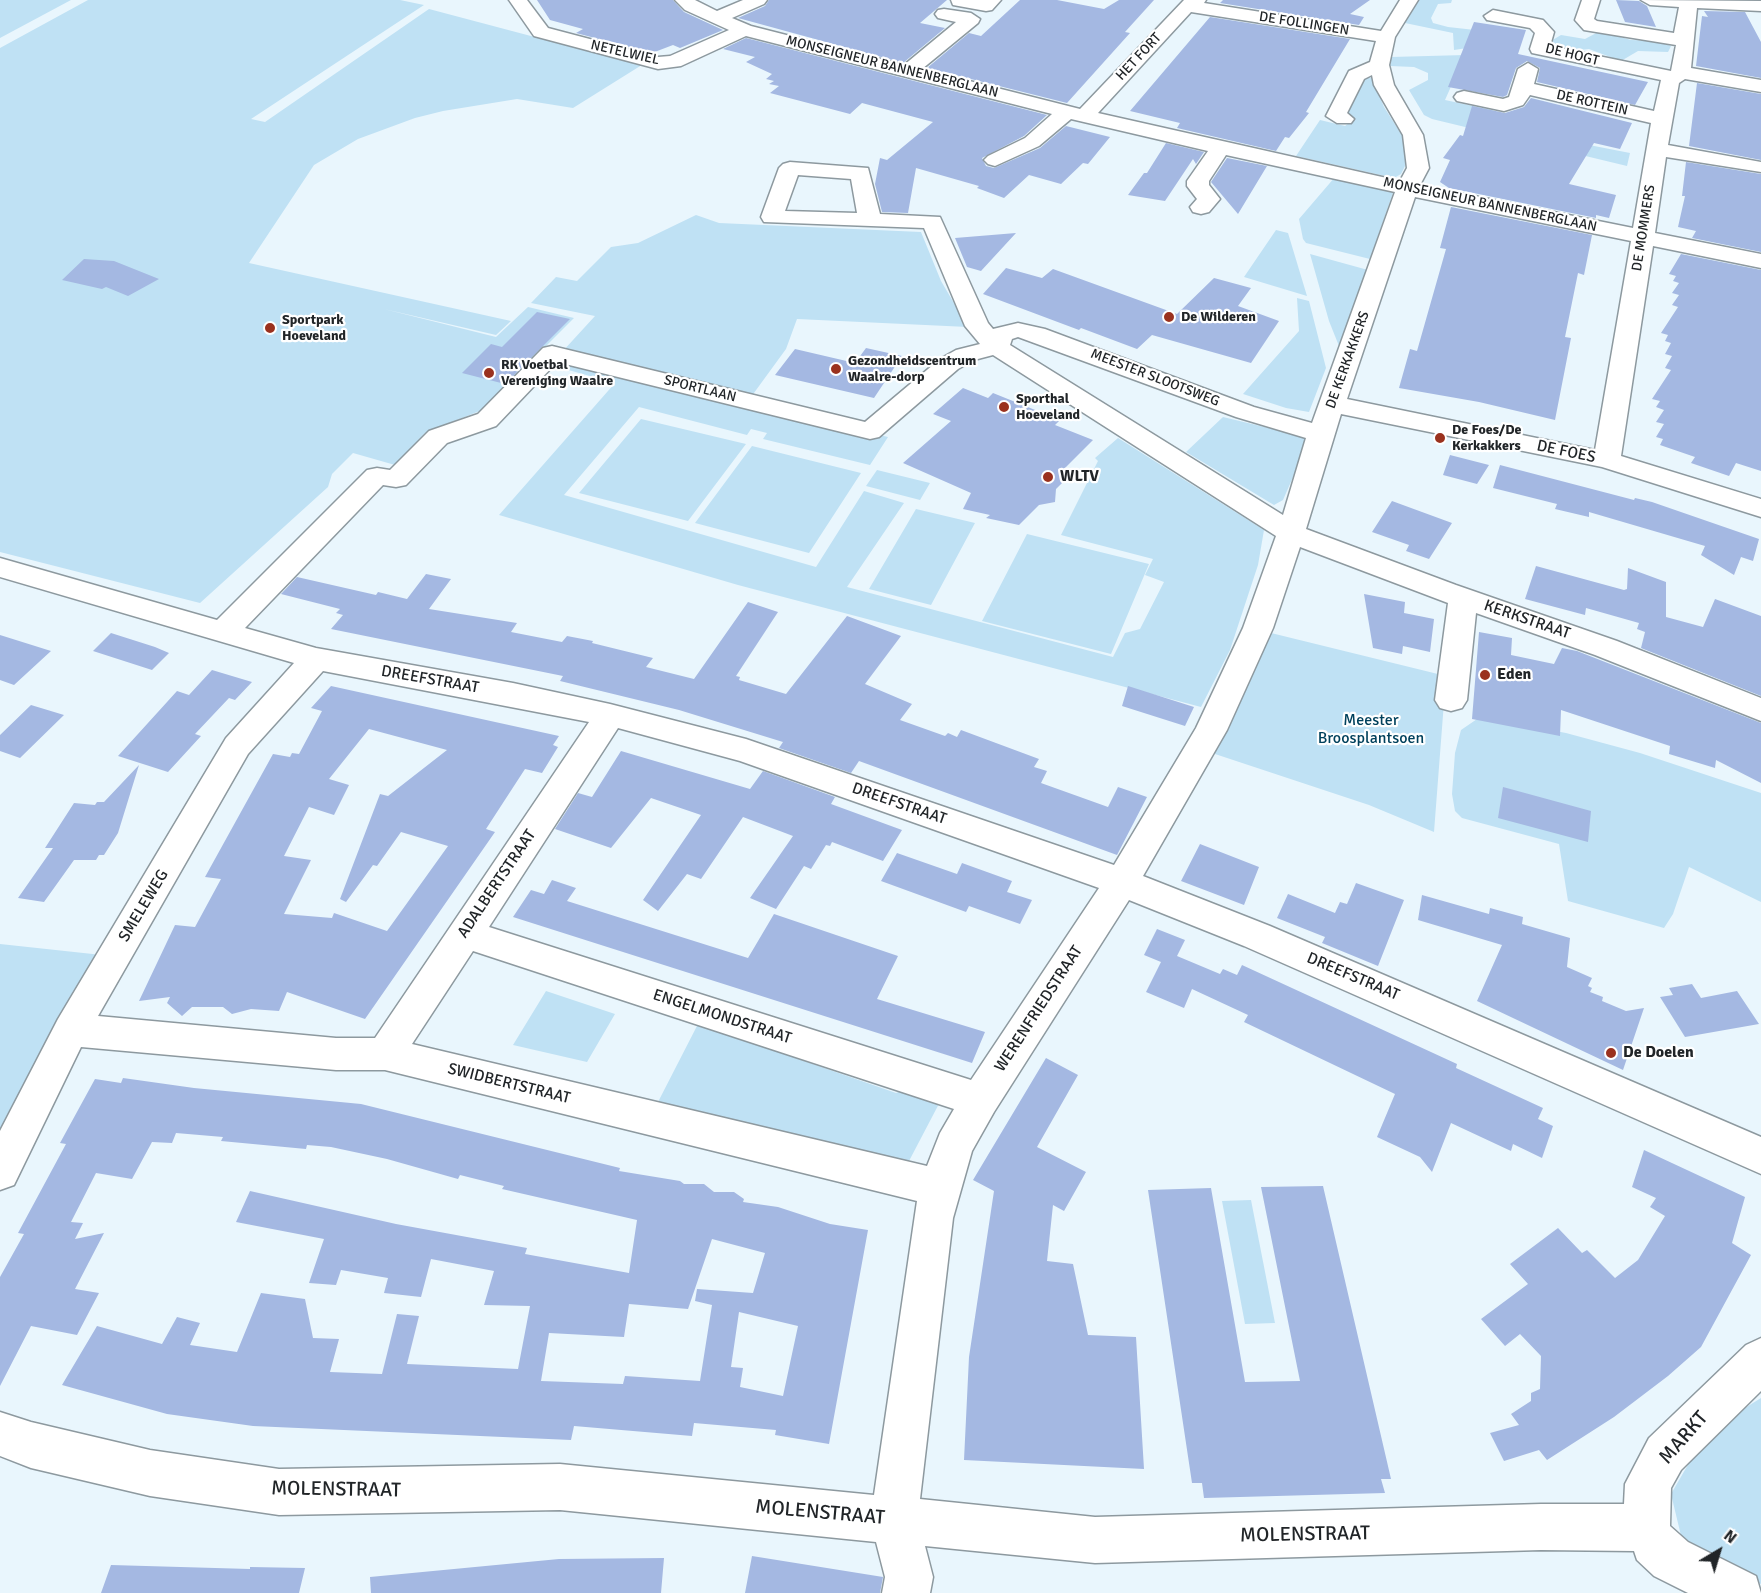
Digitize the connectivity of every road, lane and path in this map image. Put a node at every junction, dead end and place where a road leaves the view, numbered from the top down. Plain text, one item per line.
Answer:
1 (518, 0) edge
2 (684, 0) edge
3 (758, 0) edge
4 (992, 0) edge
5 (1409, 0) edge
6 (1590, 0) edge
7 (1650, 0) edge
8 (959, 1) edge
9 (1689, 2) junction
10 (1192, 3) edge
11 (1761, 6) edge
12 (944, 14) dead end
13 (1493, 16) dead end
14 (717, 18) junction
15 (744, 30) junction
16 (1386, 37) junction
17 (1686, 41) junction
18 (1539, 49) junction
19 (1379, 65) junction
20 (908, 70) junction
21 (1678, 75) junction
22 (1761, 86) edge
23 (1522, 87) junction
24 (1464, 97) dead end
25 (1075, 114) junction
26 (1344, 119) dead end
27 (1662, 119) junction
28 (1220, 149) junction
29 (1657, 149) junction
30 (995, 160) dead end
31 (1756, 167) dead end
32 (1407, 188) junction
33 (1201, 207) dead end
34 (870, 220) dead end
35 (1642, 237) junction
36 (1761, 261) edge
37 (997, 347) junction
38 (1332, 404) junction
39 (1321, 433) junction
40 (1607, 460) junction
41 (1761, 508) edge
42 (1291, 533) junction
43 (0, 567) edge
44 (1463, 597) junction
45 (224, 631) junction
46 (316, 659) junction
47 (1451, 700) dead end
48 (1761, 710) edge
49 (610, 716) junction
50 (1122, 882) junction
51 (463, 933) junction
52 (71, 1030) junction
53 (385, 1054) junction
54 (980, 1100) junction
55 (1761, 1156) edge
56 (0, 1172) edge
57 (940, 1188) junction
58 (1761, 1360) edge
59 (0, 1434) edge
60 (894, 1519) junction
61 (1647, 1528) junction
62 (906, 1593) edge
63 (1739, 1593) edge

1 - 15 street, NETELWIEL
2 - 14 street, MONSEIGNEUR BANNENBERGLAAN
3 - 14 street
4 - 8 street
5 - 16 street
6 - 17 street
7 - 9 street
9 - 11 street
9 - 17 street, DE MOMMERS
10 - 16 street, DE FOLLINGEN
10 - 25 street, HET FORT
12 - 20 street
13 - 18 street, DE HOGT
14 - 15 street, MONSEIGNEUR BANNENBERGLAAN
15 - 20 street, MONSEIGNEUR BANNENBERGLAAN
16 - 19 street
17 - 21 street, DE MOMMERS
18 - 21 street, DE HOGT
18 - 23 street
19 - 26 street
19 - 32 street, DE KERKAKKERS
20 - 25 street, MONSEIGNEUR BANNENBERGLAAN
21 - 22 street, DE HOGT
21 - 27 street, DE MOMMERS
23 - 24 street
23 - 27 street, DE ROTTEIN
25 - 28 street, MONSEIGNEUR BANNENBERGLAAN
25 - 30 street
27 - 29 street, DE MOMMERS
28 - 32 street, MONSEIGNEUR BANNENBERGLAAN
28 - 33 street
29 - 31 street
29 - 35 street, DE MOMMERS
32 - 35 street, MONSEIGNEUR BANNENBERGLAAN
32 - 38 street, DE KERKAKKERS
34 - 37 street
35 - 36 street, MONSEIGNEUR BANNENBERGLAAN
35 - 40 street, DE MOMMERS
37 - 39 street, MEESTER SLOOTSWEG
37 - 42 street
37 - 45 street, SPORTLAAN
38 - 39 street, DE KERKAKKERS
38 - 40 street, DE FOES
39 - 42 street, DE KERKAKKERS
40 - 41 street, DE FOES
42 - 44 street, KERKSTRAAT
42 - 50 street, WERENFRIEDSTRAAT
43 - 45 street, DREEFSTRAAT
44 - 47 street
44 - 48 street, KERKSTRAAT
45 - 46 street, DREEFSTRAAT
46 - 49 street, DREEFSTRAAT
46 - 52 street, SMELEWEG
49 - 50 street, DREEFSTRAAT
49 - 51 street, ADALBERTSTRAAT
50 - 54 street, WERENFRIEDSTRAAT
50 - 55 street, DREEFSTRAAT
51 - 53 street, ADALBERTSTRAAT
51 - 54 street, ENGELMONDSTRAAT
52 - 53 street, SWIDBERTSTRAAT
52 - 56 street, SMELEWEG
53 - 57 street, SWIDBERTSTRAAT
54 - 57 street, WERENFRIEDSTRAAT
57 - 60 street, WERENFRIEDSTRAAT
58 - 61 street, MARKT
59 - 60 street, MOLENSTRAAT
60 - 61 street, MOLENSTRAAT
60 - 62 street
61 - 63 street

